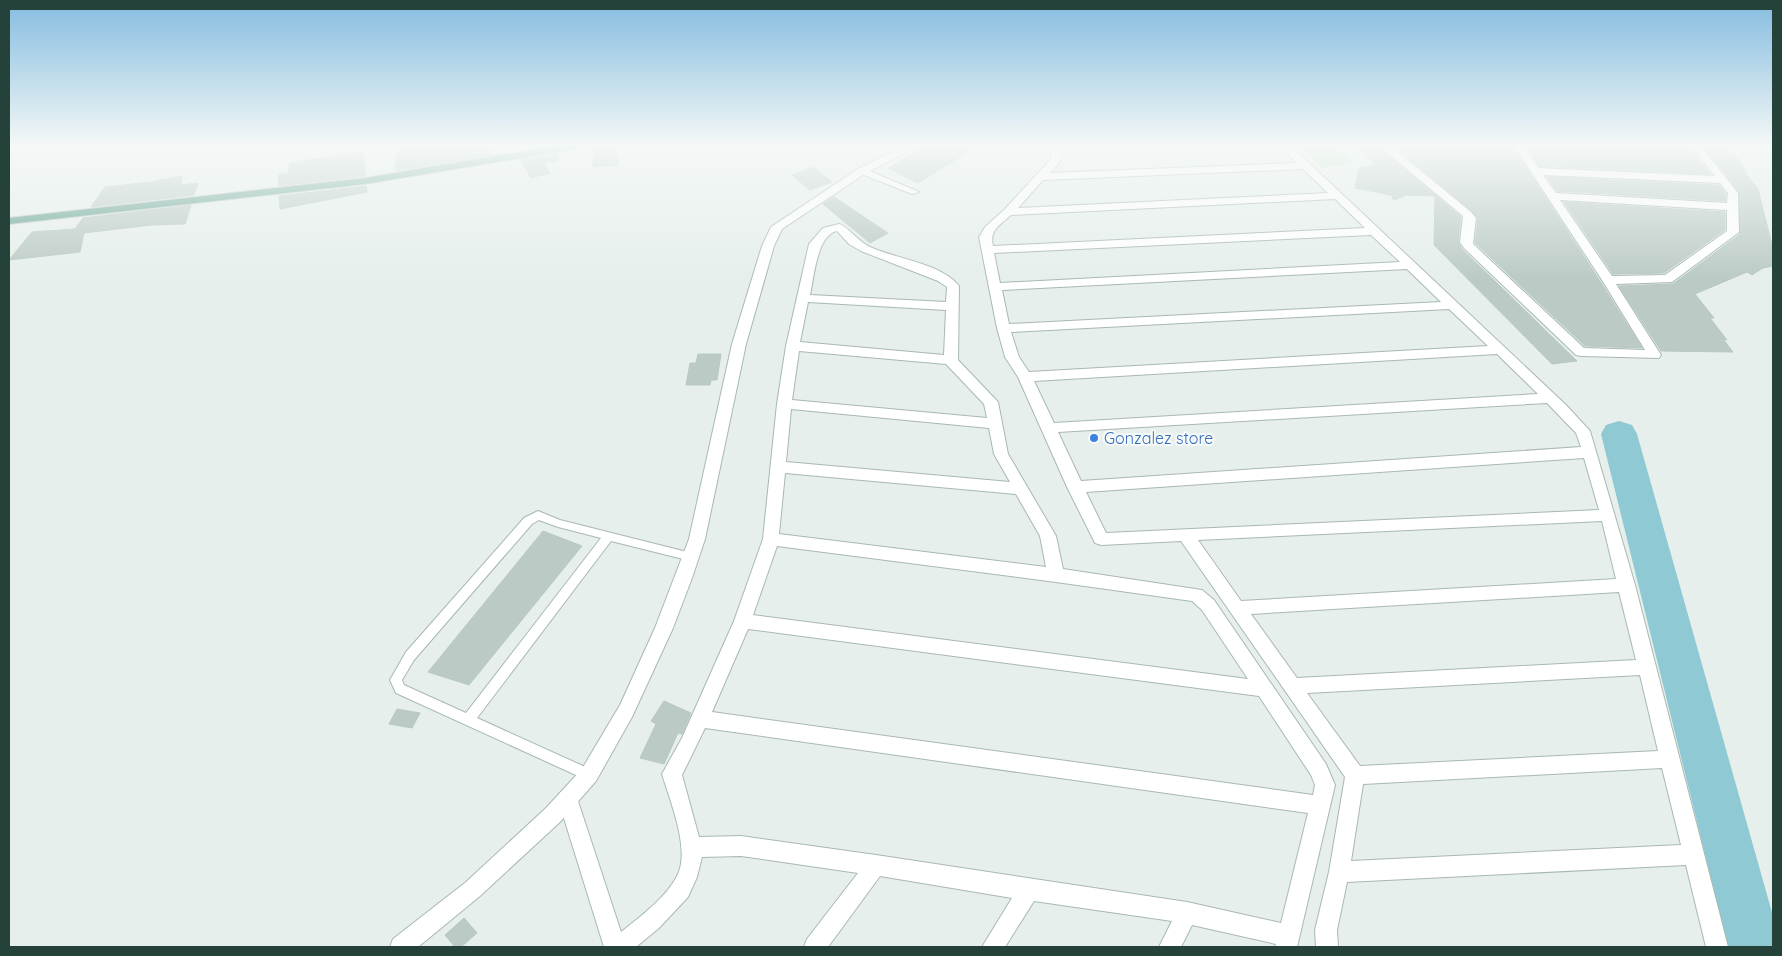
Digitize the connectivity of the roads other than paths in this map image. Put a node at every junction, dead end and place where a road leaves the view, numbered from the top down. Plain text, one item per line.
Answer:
1 (279, 191) edge
2 (833, 191) edge
3 (911, 191) edge
4 (1028, 191) edge
5 (1331, 191) edge
6 (1438, 191) edge
7 (1548, 191) edge
8 (1731, 191) edge
9 (915, 192) dead end
10 (1337, 196) junction
11 (1551, 196) junction
12 (1733, 207) junction
13 (1008, 212) junction
14 (9, 221) edge
15 (1373, 231) junction
16 (987, 250) junction
17 (1408, 265) junction
18 (1608, 280) junction
19 (994, 287) junction
20 (803, 298) junction
21 (1451, 305) junction
22 (952, 306) junction
23 (1003, 328) junction
24 (792, 346) junction
25 (1499, 350) junction
26 (951, 360) junction
27 (1025, 377) junction
28 (1550, 398) junction
29 (784, 404) junction
30 (995, 424) junction
31 (1049, 428) junction
32 (1589, 452) junction
33 (778, 466) junction
34 (1075, 487) junction
35 (1020, 490) junction
36 (1608, 515) junction
37 (609, 536) junction
38 (1186, 536) junction
39 (771, 539) junction
40 (691, 557) junction
41 (1056, 575) junction
42 (1627, 585) junction
43 (1237, 608) junction
44 (743, 622) junction
45 (1648, 667) junction
46 (1292, 686) junction
47 (1265, 689) junction
48 (700, 719) junction
49 (468, 720) junction
50 (1670, 759) junction
51 (589, 775) junction
52 (1354, 775) junction
53 (568, 798) junction
54 (1320, 805) junction
55 (690, 847) junction
56 (1692, 855) junction
57 (876, 865) junction
58 (1339, 872) junction
59 (1029, 890) junction
60 (1187, 913) junction
61 (1288, 942) edge
62 (401, 947) edge
63 (615, 947) edge
64 (619, 947) edge
65 (815, 947) edge
66 (993, 947) edge
67 (1170, 947) edge
68 (1327, 947) edge
69 (1717, 947) edge

1 - 14 main road
2 - 40 street
3 - 9 lane
4 - 13 street
5 - 10 street
6 - 18 street
7 - 11 street
8 - 12 street
10 - 13 street
10 - 15 street
11 - 12 street
11 - 18 street
12 - 18 street
13 - 16 street
15 - 16 street
15 - 17 street
16 - 19 street
17 - 19 street
17 - 21 street
19 - 23 street
20 - 22 street
20 - 22 street
20 - 24 street
21 - 23 street
21 - 25 street
22 - 26 street
23 - 27 street
24 - 26 street
24 - 29 street
25 - 27 street
25 - 28 street
26 - 30 street
27 - 31 street
28 - 31 street
28 - 32 street
29 - 30 street
29 - 33 street
30 - 35 street
31 - 34 street
32 - 34 street
32 - 36 street
33 - 35 street
33 - 39 street
34 - 38 street
35 - 41 street
36 - 38 street
36 - 42 street
37 - 40 lane
37 - 49 lane
37 - 49 lane
38 - 43 street
39 - 41 street
39 - 44 street
40 - 51 street
41 - 47 street
42 - 43 street
42 - 45 street
43 - 46 street
44 - 47 street
44 - 48 street
45 - 46 street
45 - 50 street
46 - 52 street
47 - 54 street
48 - 54 street
48 - 55 street
49 - 51 lane
50 - 52 street
50 - 56 street
51 - 53 street
52 - 58 street
53 - 62 street
53 - 63 street
54 - 61 street
55 - 57 street
55 - 64 street
56 - 58 street
56 - 69 street
57 - 59 street
57 - 65 street
58 - 68 street
59 - 60 street
59 - 66 street
60 - 61 street
60 - 67 street

